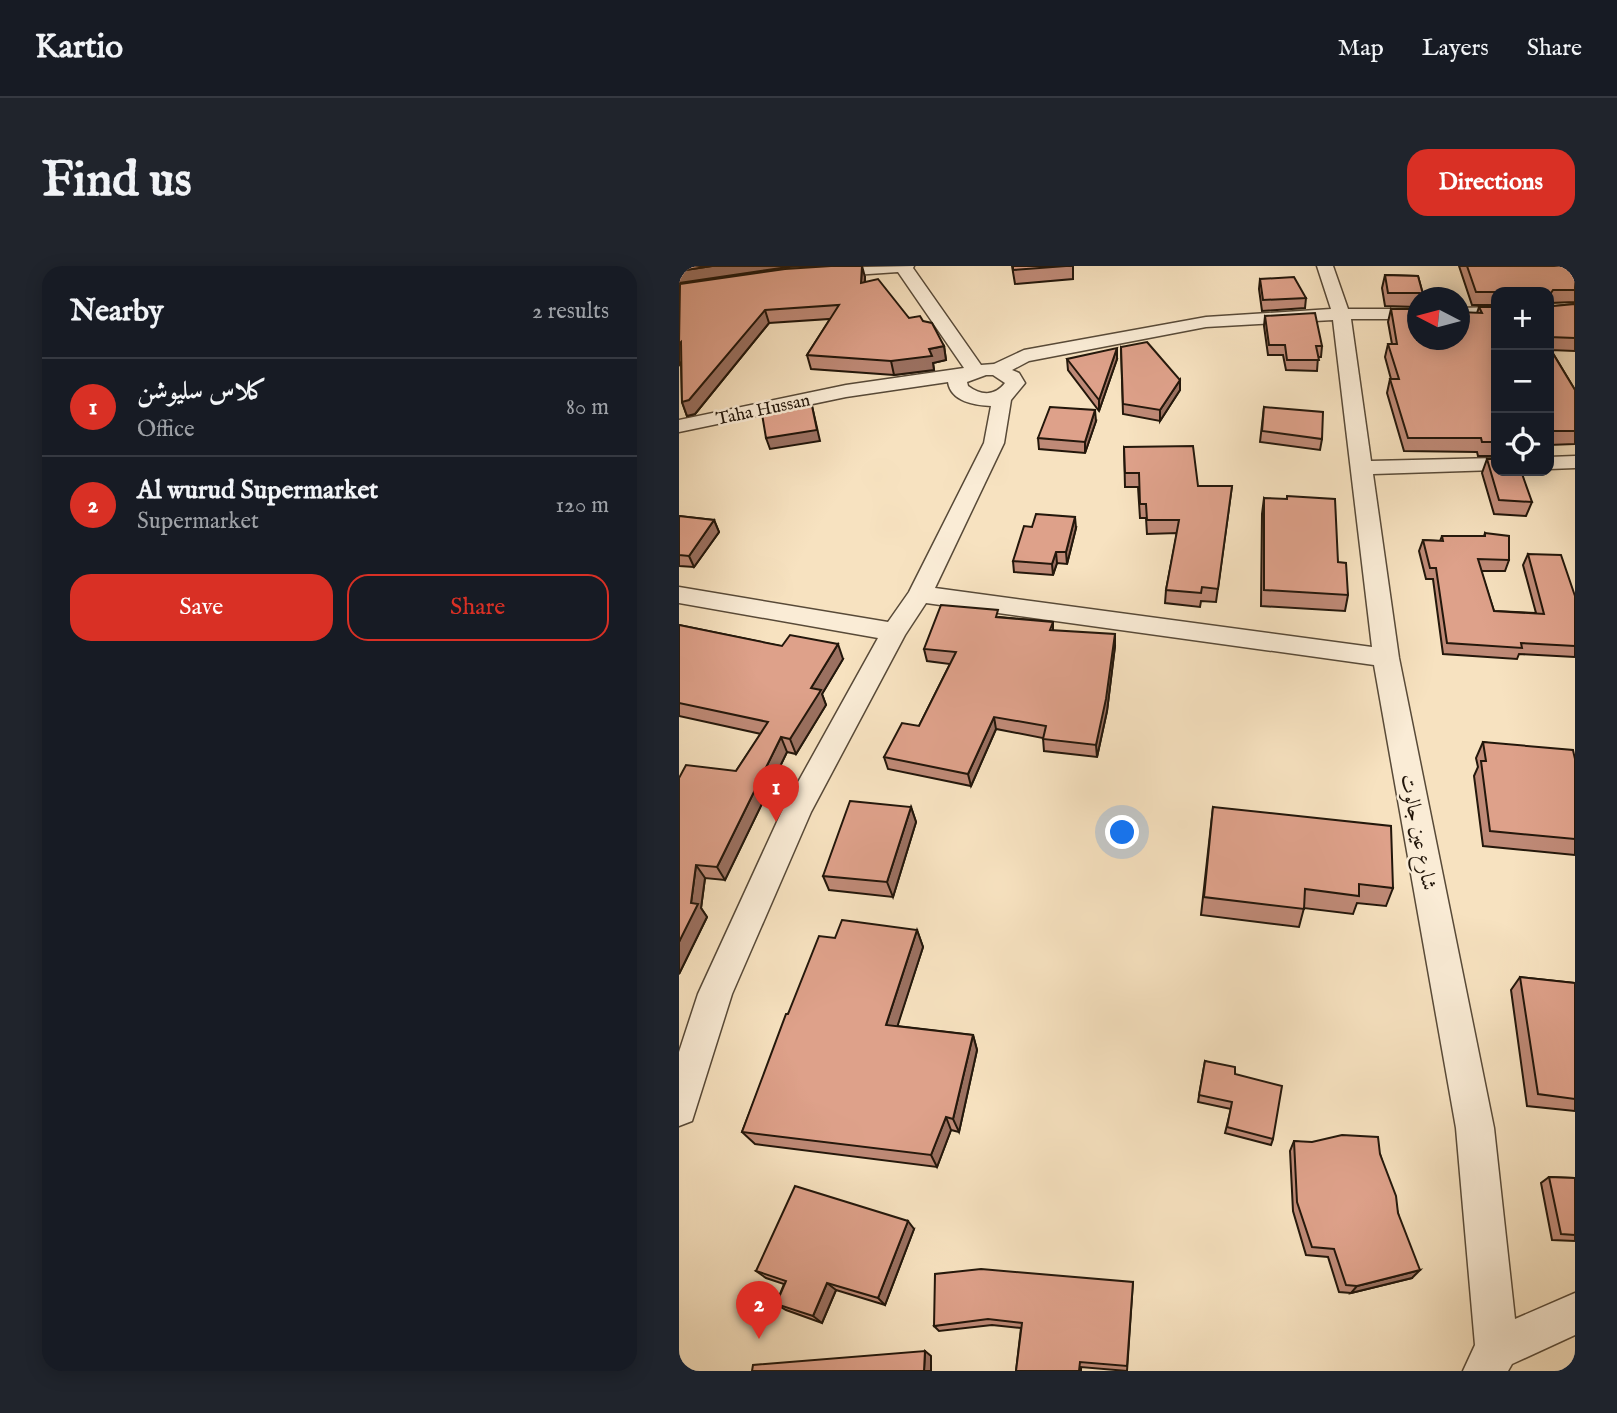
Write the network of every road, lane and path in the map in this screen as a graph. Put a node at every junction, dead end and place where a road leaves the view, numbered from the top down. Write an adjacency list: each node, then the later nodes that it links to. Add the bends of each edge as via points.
1 (904, 266): 3 (street); 8 (street)
2 (1325, 266): 6 (street, شارع عين جالوت)
3 (814, 273)
4 (1491, 312): 5 (street)
5 (1470, 313)
6 (1341, 314): 7 (street); 9 (street, via 1206,322 1050,351); 16 (street, شارع عين جالوت)
7 (1407, 314)
8 (970, 372): 9 (street); 10 (street); 11 (street, via 956,385)
9 (1004, 383): 11 (street, via 985,399); 17 (street, via 994,443)
10 (846, 391): 11 (street); 12 (street, Taha Hussan)
11 (964, 396)
12 (679, 426)
13 (1575, 462): 14 (street)
14 (1554, 463)
15 (1491, 464): 16 (street)
16 (1360, 468): 20 (street, شارع عين جالوت)
17 (920, 594): 19 (street); 20 (street)
18 (679, 595): 19 (street)
19 (894, 632): 21 (street, via 797,811 715,994)
20 (1386, 658): 23 (street, شارع عين جالوت, via 1475,1128)
21 (679, 1108)
22 (1575, 1314): 23 (street)
23 (1491, 1360)

